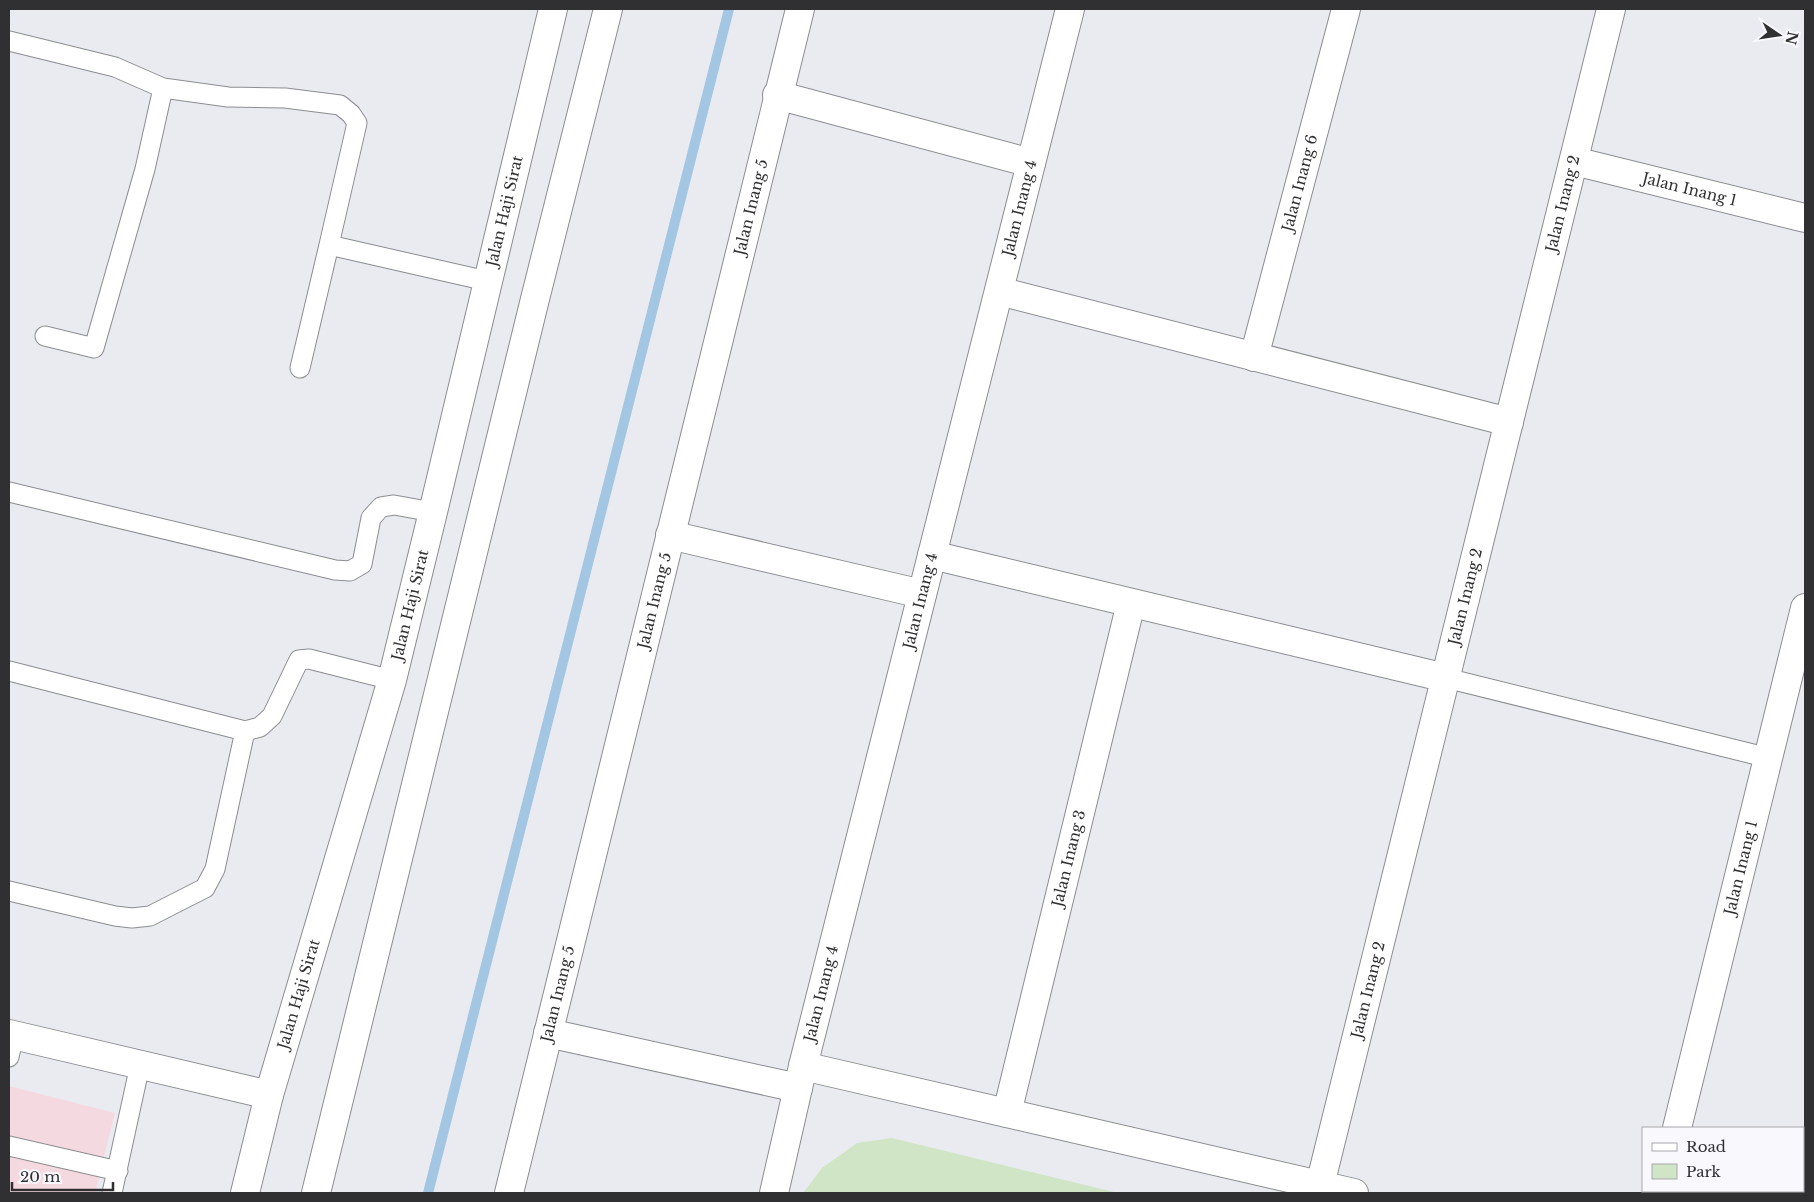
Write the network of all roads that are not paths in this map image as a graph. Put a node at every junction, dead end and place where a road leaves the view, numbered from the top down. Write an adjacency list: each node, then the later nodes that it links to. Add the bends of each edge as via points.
1 (553, 9): 14 (street, Jalan Haji Sirat)
2 (608, 9): 33 (street)
3 (800, 9): 9 (street, Jalan Inang 5)
4 (1070, 9): 11 (street, Jalan Inang 4)
5 (1346, 9): 17 (street, Jalan Inang 6)
6 (1611, 9): 10 (street, Jalan Inang 2)
7 (9, 41): 8 (lane, via 114,67)
8 (163, 88): 13 (lane, via 340,105 351,114 357,123); 16 (lane, via 145,169 94,348)
9 (777, 95): 11 (street); 22 (street, Jalan Inang 5)
10 (1574, 161): 12 (street, Jalan Inang 1); 19 (street, Jalan Inang 2)
11 (1031, 164): 15 (street, Jalan Inang 4)
12 (1805, 218)
13 (329, 245): 14 (lane); 18 (lane)
14 (487, 281): 21 (street, Jalan Haji Sirat)
15 (998, 291): 17 (street); 23 (street, Jalan Inang 4)
16 (45, 336)
17 (1254, 357): 19 (street)
18 (300, 368)
19 (1509, 422): 28 (street, Jalan Inang 2)
20 (9, 492): 21 (lane, via 350,571 362,564 372,518 381,507 394,505)
21 (434, 512): 29 (street, Jalan Haji Sirat)
22 (670, 535): 24 (street); 34 (street, Jalan Inang 5)
23 (932, 555): 24 (street, Jalan Inang 4); 25 (street)
24 (922, 594): 37 (street, Jalan Inang 4)
25 (1132, 603): 28 (street); 39 (street, Jalan Inang 3)
26 (1805, 608): 31 (street, Jalan Inang 1)
27 (9, 671): 30 (lane)
28 (1446, 678): 31 (lane); 43 (street, Jalan Inang 2)
29 (392, 680): 30 (lane, via 309,659 299,660 272,716 260,727); 38 (street, Jalan Haji Sirat)
30 (245, 731): 32 (lane, via 215,869 205,888 150,916 132,918)
31 (1769, 758): 40 (street, Jalan Inang 1)
32 (9, 891)
33 (371, 964): 46 (street); 47 (street, via 348,1127)
34 (548, 1033): 37 (street); 48 (street, Jalan Inang 5)
35 (10, 1042): 36 (street)
36 (140, 1065): 38 (street); 42 (lane)
37 (801, 1077): 39 (street); 49 (street, Jalan Inang 4)
38 (269, 1095): 45 (street, Jalan Haji Sirat)
39 (1007, 1113): 43 (street)
40 (1677, 1127)
41 (9, 1146): 42 (lane)
42 (118, 1171): 44 (lane)
43 (1320, 1185): 50 (street)
44 (112, 1193)
45 (245, 1193)
46 (316, 1193)
47 (333, 1193)
48 (509, 1193)
49 (774, 1193)
50 (1354, 1193)

